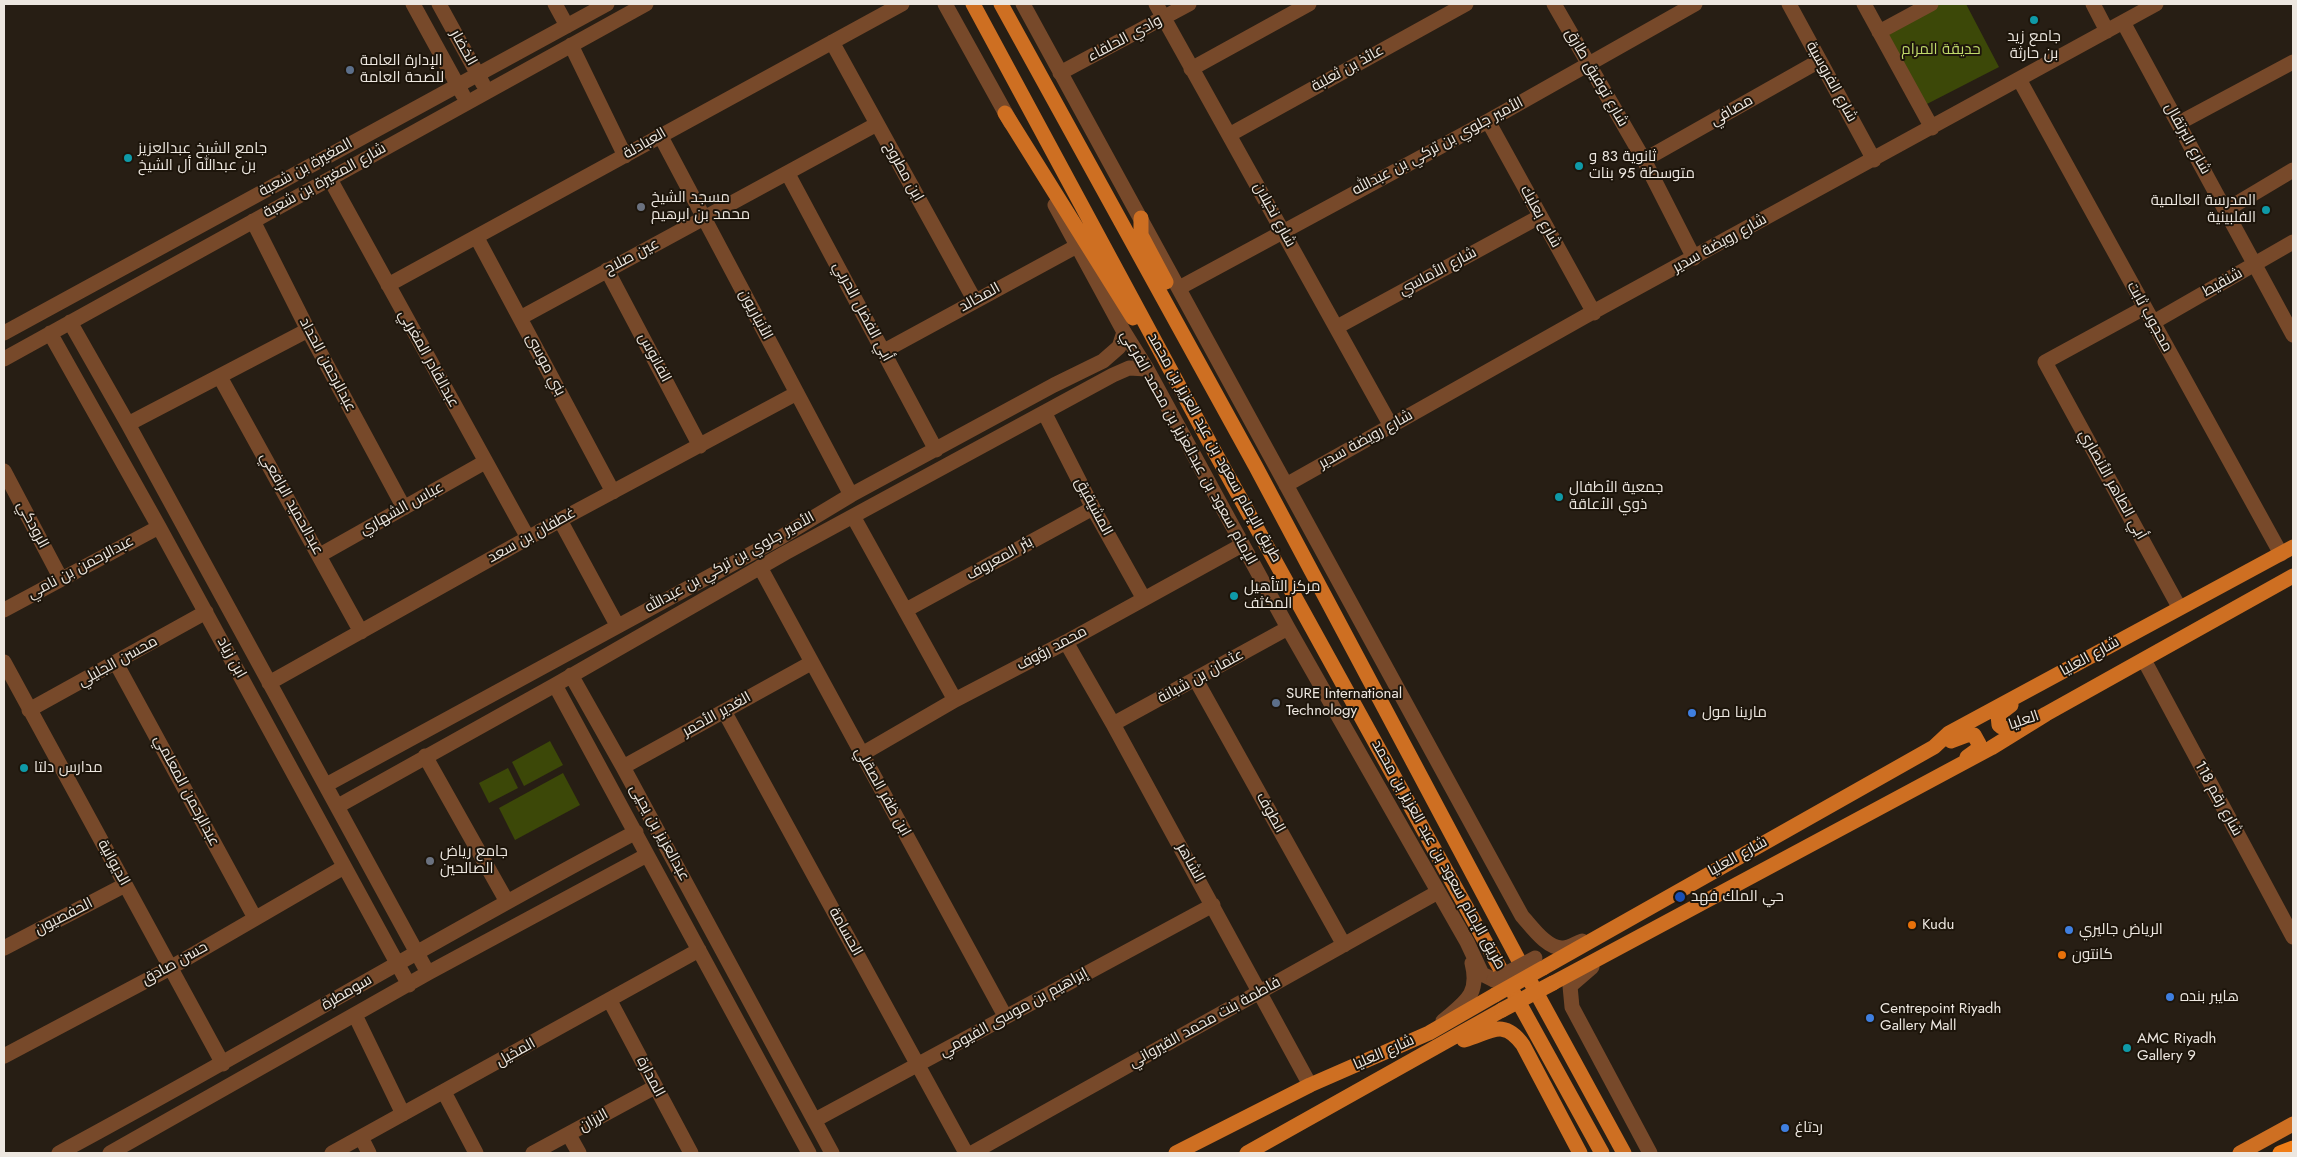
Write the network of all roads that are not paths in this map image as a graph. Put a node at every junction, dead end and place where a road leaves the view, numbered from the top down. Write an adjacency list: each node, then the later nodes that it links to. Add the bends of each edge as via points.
1 (413, 4): 36 (street, الخضار)
2 (439, 4): 34 (street, الخضار)
3 (555, 4): 24 (street)
4 (607, 4): 24 (street, المغيرة بن شعبة)
5 (646, 4): 28 (street, شارع المغيرة بن شعبة)
6 (902, 4): 27 (street, العبادلة)
7 (945, 4): 39 (street, الإمام سعود بن عبدالعزيز بن محمد الفرعي)
8 (973, 4): 93 (main road, طريق الإمام سعود بن عبد العزيز بن محمد)
9 (1001, 4): 82 (main road, طريق الإمام سعود بن عبد العزيز بن محمد)
10 (1023, 4): 33 (street)
11 (1156, 4): 22 (street, شارع نخيلان)
12 (1189, 4): 22 (street, وادي الحلقاء)
13 (1309, 4): 32 (street)
14 (1466, 4): 45 (street, عائذ بن ثعلبة)
15 (1554, 4): 31 (street, شارع توفيق طارق)
16 (1696, 4): 31 (street, الأمير جلوي بن تركي بن عبدالله)
17 (1789, 4): 29 (street, شارع الفروسية)
18 (1864, 4): 26 (street)
19 (1931, 4): 26 (street)
20 (2092, 4): 25 (street)
21 (2156, 4): 23 (street, شارع رويضة سدير)
22 (1164, 18): 32 (street, شارع نخيلان); 33 (street, وادي الحلقاء)
23 (2123, 22): 25 (street, شارع رويضة سدير); 41 (street, شارع البرتقال)
24 (567, 26): 34 (street, المغيرة بن شعبة)
25 (2107, 31): 35 (street, شارع رويضة سدير)
26 (1879, 32): 43 (street)
27 (832, 42): 42 (street, ابن مطروح); 44 (street, العبادلة)
28 (571, 45): 37 (street, شارع المغيرة بن شعبة); 46 (street)
29 (1819, 62): 47 (street, مصافي); 48 (street, شارع الفروسية)
30 (2293, 62): 41 (street)
31 (1588, 64): 40 (street, الأمير جلوي بن تركي بن عبدالله); 47 (street, شارع توفيق طارق)
32 (1191, 69): 45 (street, شارع نخيلان)
33 (1060, 73): 55 (street)
34 (478, 74): 36 (street, المغيرة بن شعبة); 37 (street, الخضار)
35 (2019, 79): 43 (street, شارع رويضة سدير); 67 (street, محجوب ثابت)
36 (458, 85): 38 (street, الخضار); 76 (street, المغيرة بن شعبة)
37 (487, 92): 38 (street, شارع المغيرة بن شعبة)
38 (467, 102): 51 (street, شارع المغيرة بن شعبة)
39 (1006, 113): 60 (street, الإمام سعود بن عبدالعزيز بن محمد الفرعي); 93 (main road)
40 (1488, 122): 53 (street, شارع بعلبك); 57 (street, الأمير جلوي بن تركي بن عبدالله)
41 (2179, 123): 52 (street, شارع البرتقال)
42 (877, 124): 50 (street, عين صلاح); 66 (street, ابن مطروح)
43 (1932, 128): 48 (street, شارع رويضة سدير)
44 (660, 135): 46 (street, العبادلة); 54 (street, الأنباريون)
45 (1229, 135): 57 (street, شارع نخيلان)
46 (625, 156): 58 (street, العبادلة)
47 (1644, 160): 61 (street, شارع توفيق طارق)
48 (1874, 160): 61 (street, شارع رويضة سدير)
49 (2293, 170): 52 (street)
50 (788, 174): 54 (street, عين صلاح); 79 (street, أبي الفضل الحربي)
51 (330, 179): 56 (street, شارع المغيرة بن شعبة); 64 (street, عبدالقادر المغربي)
52 (2226, 210): 62 (street, شارع البرتقال)
53 (1539, 217): 69 (street, شارع بعلبك); 73 (street, شارع الأماسي)
54 (703, 218): 63 (street, عين صلاح); 88 (street, الأنباريون)
55 (1141, 218): 65 (street); 82 (main road, via 1142,235 1196,343)
56 (253, 221): 71 (street, شارع المغيرة بن شعبة); 74 (street, عبدالرحمن الحداد)
57 (1283, 230): 65 (street, الأمير جلوي بن تركي بن عبدالله); 73 (street, شارع نخيلان)
58 (477, 238): 64 (street, العبادلة); 70 (street, بني موسى)
59 (2293, 242): 62 (street, شنقيط)
60 (1077, 246): 66 (street, المخالد); 75 (street, الإمام سعود بن عبدالعزيز بن محمد الفرعي)
61 (1694, 258): 69 (street, شارع رويضة سدير)
62 (2255, 265): 68 (street, شارع البرتقال); 72 (street, شنقيط)
63 (607, 270): 70 (street, عين صلاح); 92 (street, الفانوس)
64 (388, 285): 95 (street, عبدالقادر المغربي)
65 (1179, 288): 97 (street)
66 (975, 301): 79 (street, المخالد)
67 (2144, 308): 72 (street, محجوب ثابت); 117 (street, أبي الطاهر الأنصاري, via 2045,362)
68 (2288, 312): 78 (street, شارع البرتقال)
69 (1594, 313): 91 (street, شارع رويضة سدير)
70 (520, 318): 99 (street, بني موسى)
71 (70, 322): 77 (street, شارع المغيرة بن شعبة); 83 (street, ابن زياد)
72 (2152, 323): 111 (street, محجوب ثابت)
73 (1337, 327): 91 (street, شارع نخيلان)
74 (308, 330): 86 (street); 101 (street, عبدالرحمن الحداد)
75 (1124, 332): 81 (street, الأمير جلوي بن تركي بن عبدالله, via 1119,347); 84 (street, الإمام سعود بن عبدالعزيز بن محمد الفرعي)
76 (4, 333)
77 (50, 333): 80 (street, شارع المغيرة بن شعبة); 87 (street, ابن زياد)
78 (2293, 334)
79 (884, 351): 94 (street, أبي الفضل الحربي)
80 (4, 359)
81 (1103, 361): 85 (street, via 1116,360 1118,369); 94 (street, الأمير جلوي بن تركي بن عبدالله)
82 (1200, 366): 205 (main road, طريق الإمام سعود بن عبد العزيز بن محمد)
83 (96, 369): 87 (street); 90 (street, ابن زياد)
84 (1147, 369): 85 (street, الأمير جلوي بن تركي بن عبدالله, via 1129,368); 109 (street, الإمام سعود بن عبدالعزيز بن محمد الفرعي)
85 (1113, 375): 89 (street, الأمير جلوي بن تركي بن عبدالله)
86 (220, 377): 90 (street); 112 (street, عبدالحميد الرافعي)
87 (77, 380): 105 (street, ابن زياد)
88 (797, 393): 92 (street, غطفان بن سعد); 100 (street, الأنباريون)
89 (1045, 414): 102 (street, المشيقيق); 103 (street, الأمير جلوي بن تركي بن عبدالله)
90 (128, 424): 132 (street, ابن زياد)
91 (1391, 426): 97 (street, شارع رويضة سدير)
92 (700, 446): 99 (street, غطفان بن سعد)
93 (1212, 447): 204 (main road, طريق الإمام سعود بن عبد العزيز بن محمد)
94 (936, 450): 100 (street, الأمير جلوي بن تركي بن عبدالله)
95 (485, 462): 101 (street, عباس الشهاري); 107 (street, عبدالقادر المغربي)
96 (4, 471): 98 (street, الرودكي)
97 (1286, 485): 153 (street)
98 (7, 487): 115 (street, الرودكي)
99 (613, 492): 104 (street, غطفان بن سعد)
100 (851, 495): 106 (street, الأمير جلوي بن تركي بن عبدالله)
101 (404, 508): 112 (street, عباس الشهاري)
102 (1093, 508): 116 (street, المشيقيق); 119 (street, بئر المعروف)
103 (854, 518): 110 (street, الأمير جلوي بن تركي بن عبدالله); 119 (street)
104 (560, 520): 107 (street, غطفان بن سعد); 121 (street)
105 (159, 527): 115 (street, عبدالرحمن بن نامي); 120 (street, ابن زياد)
106 (792, 531): 108 (street, الأمير جلوي بن تركي بن عبدالله); 110 (street)
107 (528, 538): 123 (street, غطفان بن سعد)
108 (778, 539): 110 (street); 121 (street, الأمير جلوي بن تركي بن عبدالله)
109 (1242, 545): 116 (street, محمد رؤوف); 122 (street, الإمام سعود بن عبدالعزيز بن محمد الفرعي)
110 (792, 550): 113 (street, الأمير جلوي بن تركي بن عبدالله)
111 (2287, 550): 117 (main road, شارع العليا)
112 (320, 555): 123 (street, عبدالحميد الرافعي)
113 (760, 567): 129 (street, ابن ظفر الصقلي); 131 (street, الأمير جلوي بن تركي بن عبدالله)
114 (2293, 576): 125 (main road, شارع العليا)
115 (61, 579): 118 (street, عبدالرحمن بن نامي)
116 (1144, 599): 124 (street, محمد رؤوف)
117 (2179, 607): 133 (main road, شارع العليا)
118 (4, 610)
119 (906, 610): 134 (street)
120 (206, 612): 128 (street, محسن الجليلي); 148 (street, ابن زياد)
121 (617, 626): 127 (street, الأمير جلوي بن تركي بن عبدالله)
122 (1288, 628): 130 (street, عثمان بن شبانة); 150 (street, الإمام سعود بن عبدالعزيز بن محمد الفرعي)
123 (361, 632): 132 (street, غطفان بن سعد)
124 (1066, 642): 134 (street, محمد رؤوف); 138 (street, الشاهر)
125 (2144, 660): 137 (main road, شارع العليا); 156 (street, شارع رقم 118)
126 (4, 662): 135 (street, الديوانية)
127 (550, 662): 131 (street); 144 (street, الأمير جلوي بن تركي بن عبدالله)
128 (116, 663): 135 (street, محسن الجليلي); 154 (street, عبدالرحمن المعلمي)
129 (811, 663): 136 (street, الغدير الأحمر); 140 (street, ابن ظفر الصقلي)
130 (1196, 680): 138 (street, عثمان بن شبانة); 158 (street, الطوف)
131 (562, 681): 141 (street, الأمير جلوي بن تركي بن عبدالله); 142 (street, عبدالعزيز بن يحيى); 146 (street, عبدالعزيز بن يحيى)
132 (269, 683): 144 (street, ابن زياد)
133 (2034, 688): 137 (main road, العليا, via 1998,716 1999,725 2008,729); 139 (main road, شارع العليا, via 1949,733)
134 (955, 700): 140 (street, محمد رؤوف)
135 (29, 710): 149 (street, الديوانية)
136 (724, 711): 142 (street, الغدير الأحمر); 179 (street, الحسامة)
137 (2046, 714): 143 (main road, شارع العليا)
138 (1114, 724): 152 (street, الشاهر)
139 (1934, 747): 143 (main road, via 1967,735 1974,735 1978,740 1978,749); 155 (main road, شارع العليا)
140 (862, 754): 174 (street, ابن ظفر الصقلي)
141 (425, 756): 145 (street, الأمير جلوي بن تركي بن عبدالله); 151 (street)
142 (623, 767): 169 (street, عبدالعزيز بن يحيى)
143 (1946, 772): 161 (main road, شارع العليا)
144 (326, 785): 145 (street, ابن زياد)
145 (338, 806): 162 (street, ابن زياد)
146 (636, 832): 147 (street, عبدالعزيز بن يحيى); 151 (street, سومطرة)
147 (647, 855): 160 (street, عبدالعزيز بن يحيى); 166 (street, سومطرة)
148 (344, 867): 154 (street, حسن صادق); 164 (street, ابن زياد)
149 (125, 885): 159 (street, الحفصيون); 165 (street, الديوانية)
150 (1438, 892): 157 (street, الإمام سعود بن عبدالعزيز بن محمد الفرعي); 158 (street, فاطمة بنت محمد القيرواني)
151 (506, 900): 162 (street, سومطرة)
152 (1213, 905): 170 (street, الشاهر); 174 (street, إبراهيم بن موسى الفيومي)
153 (1522, 916): 155 (street, via 1549,943 1564,948); 163 (street, via 1534,941)
154 (255, 918): 165 (street, حسن صادق)
155 (1608, 929): 163 (main road, شارع العليا)
156 (2293, 937)
157 (1467, 942): 168 (street, via 1482,974); 175 (street, via 1475,988 1468,999)
158 (1344, 945): 170 (street, فاطمة بنت محمد القيرواني)
159 (4, 948)
160 (699, 950): 171 (street, المخيل); 172 (street, عبدالعزيز بن يحيى)
161 (1615, 950): 176 (main road, شارع العليا, bridge); 206 (street, via 1570,986 1572,1007)
162 (417, 952): 164 (street, سومطرة); 166 (street, ابن زياد)
163 (1539, 963): 168 (main road, شارع العليا, bridge)
164 (396, 964): 167 (street, ابن زياد); 178 (street, سومطرة)
165 (170, 968): 177 (street, حسن صادق); 178 (street, الديوانية)
166 (428, 973): 167 (street, سومطرة)
167 (409, 985): 173 (street, سومطرة)
168 (1495, 988): 175 (main road, شارع العليا)
169 (745, 991): 172 (street); 184 (street, عبدالعزيز بن يحيى)
170 (1259, 992): 180 (street, الشاهر); 200 (street, فاطمة بنت محمد القيرواني)
171 (610, 1001): 181 (street, المدارة); 182 (street, المخيل)
172 (727, 1001): 197 (street, عبدالعزيز بن يحيى)
173 (355, 1014): 183 (street); 190 (street, سومطرة)
174 (1005, 1016): 179 (street, إبراهيم بن موسى الفيومي)
175 (1428, 1033): 180 (main road, شارع العليا)
176 (1434, 1049): 202 (main road, شارع العليا); 203 (main road, via 1490,1030 1502,1028 1515,1034)
177 (4, 1056)
178 (223, 1064): 189 (street, سومطرة)
179 (918, 1066): 184 (street, إبراهيم بن موسى الفيومي); 199 (street, الحسامة)
180 (1310, 1085): 201 (main road, شارع العليا)
181 (655, 1087): 186 (street, الرزان); 196 (street, المدارة)
182 (444, 1092): 183 (street, المخيل); 193 (street)
183 (403, 1114): 187 (street, المخيل)
184 (815, 1120): 198 (street, عبدالعزيز بن يحيى)
185 (2293, 1124): 207 (main road)
186 (569, 1134): 194 (street, الرزان); 195 (street)
187 (361, 1137): 191 (street, المخيل); 192 (street)
188 (2293, 1148): 208 (highway)
189 (59, 1153)
190 (111, 1153)
191 (332, 1153)
192 (369, 1153)
193 (476, 1153)
194 (533, 1153)
195 (579, 1153)
196 (691, 1153)
197 (808, 1153)
198 (832, 1153)
199 (966, 1153)
200 (972, 1153)
201 (1176, 1153)
202 (1247, 1153)
203 (1580, 1153)
204 (1602, 1153)
205 (1624, 1153)
206 (1650, 1153)
207 (2240, 1153)
208 (2280, 1153)

